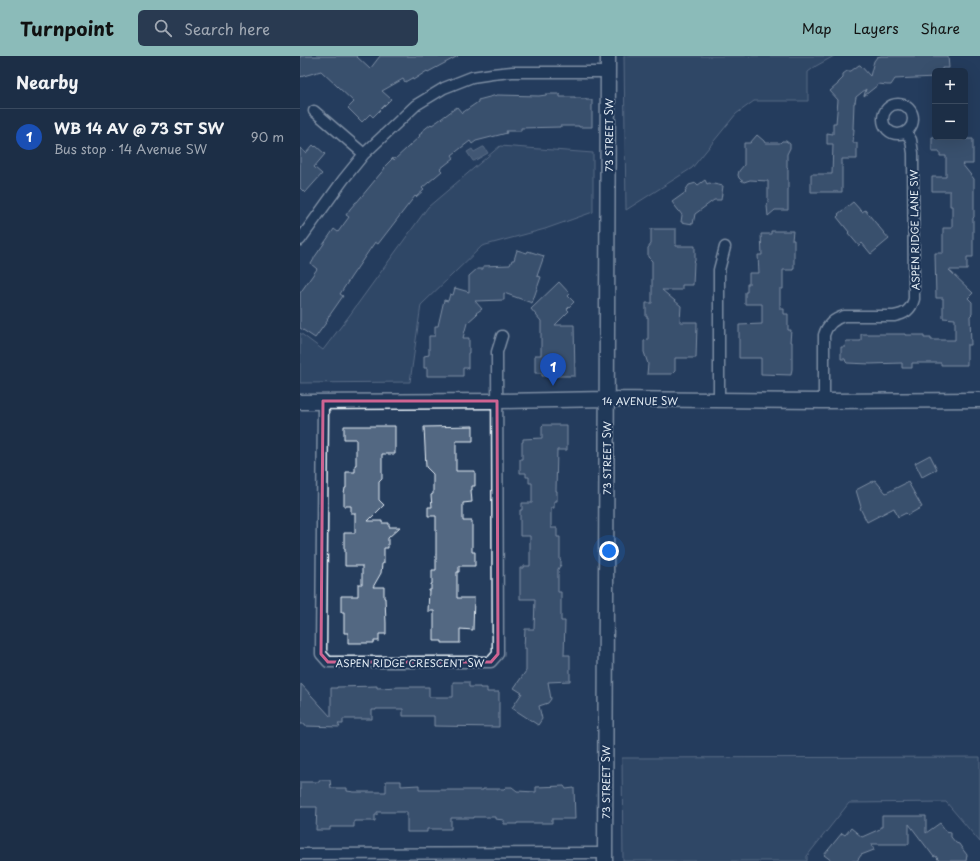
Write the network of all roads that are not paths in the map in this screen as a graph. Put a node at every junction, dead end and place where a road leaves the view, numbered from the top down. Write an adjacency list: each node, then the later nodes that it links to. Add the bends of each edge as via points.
1 (608, 56): 2 (street, 73 STREET SW)
2 (608, 72): 5 (street, via 512,72 472,77 444,88 416,106); 9 (street, 73 STREET SW)
3 (314, 111): 5 (street)
4 (906, 132): 14 (street, ASPEN RIDGE LANE SW, via 911,140 913,153 914,300 910,308 900,315 844,316 832,321 824,335)
5 (364, 154): 6 (street)
6 (300, 240)
7 (725, 247): 10 (street, via 719,270)
8 (502, 336): 13 (street, via 497,352)
9 (606, 399): 10 (street, 14 AVENUE SW); 13 (street, 14 AVENUE SW); 17 (street, 73 STREET SW)
10 (719, 400): 14 (street, 14 AVENUE SW)
11 (980, 400): 14 (street, 14 AVENUE SW)
12 (323, 401): 13 (street, 14 AVENUE SW); 13 (street, ASPEN RIDGE CRESCENT SW, via 322,654 328,662 491,662 498,654); 15 (street, 14 AVENUE SW)
13 (497, 401)
14 (824, 401)
15 (300, 402)
16 (300, 854): 17 (street)
17 (605, 857)

